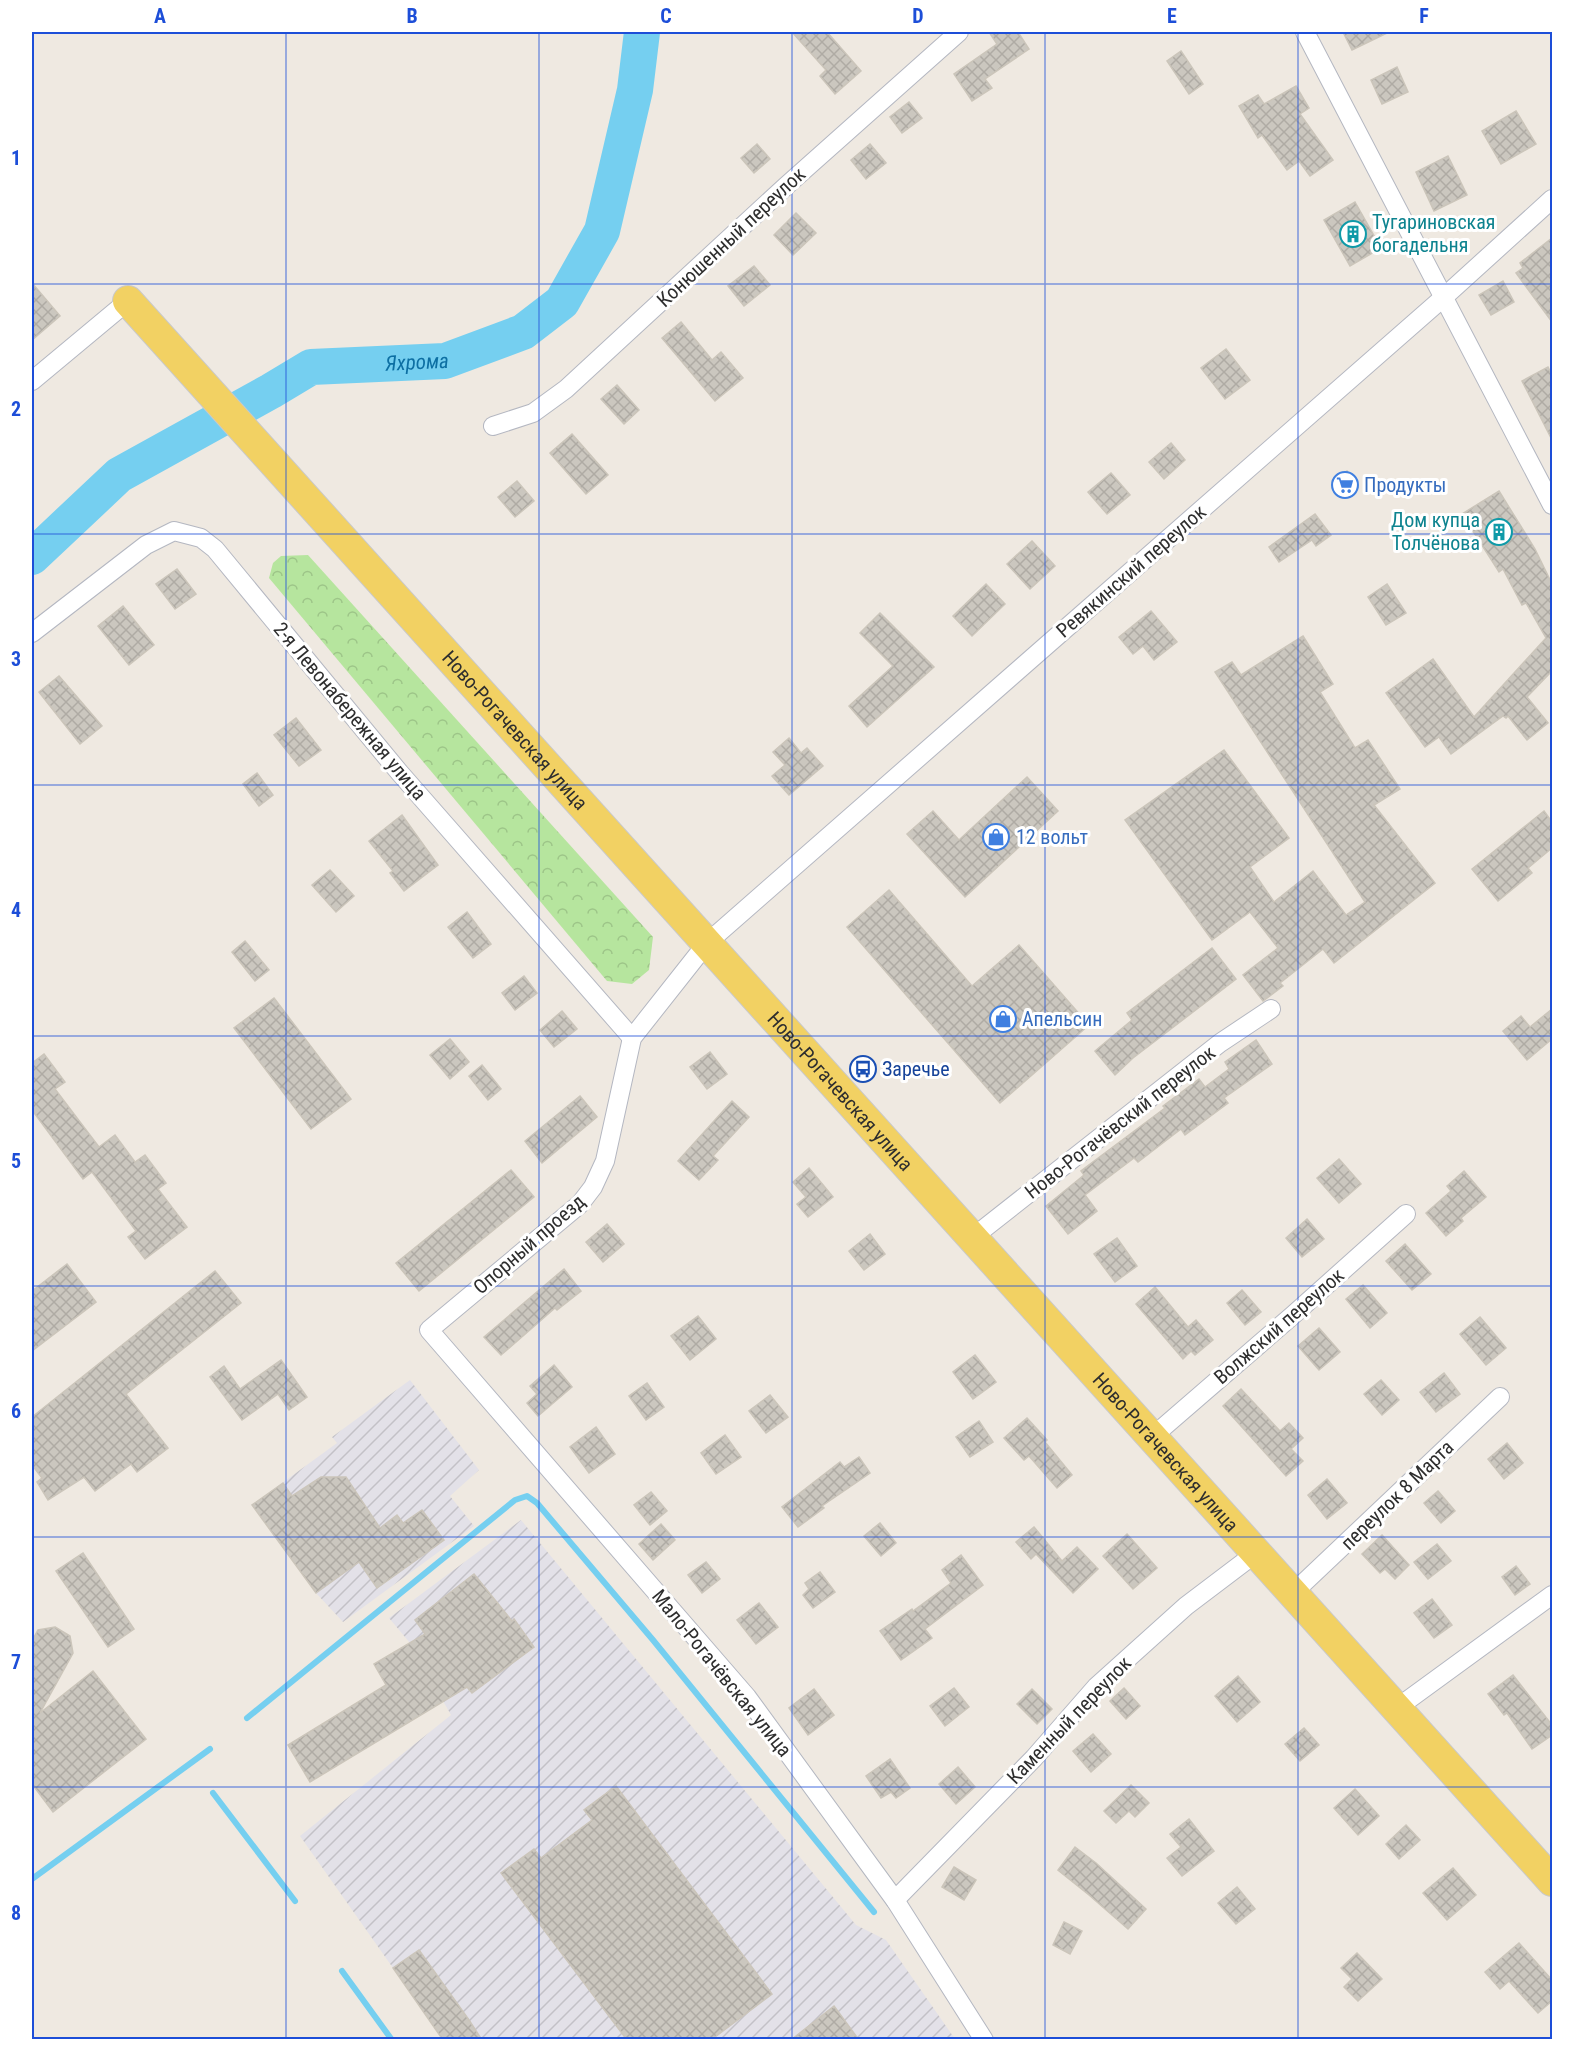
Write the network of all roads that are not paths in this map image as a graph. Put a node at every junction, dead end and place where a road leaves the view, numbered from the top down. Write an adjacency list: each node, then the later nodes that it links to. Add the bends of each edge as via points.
1 (960, 32): 7 (street, Конюшенный переулок, via 566,389 533,412)
2 (1305, 32): 4 (street)
3 (1552, 198): 4 (street, Ревякинский переулок)
4 (1444, 297): 8 (street); 10 (street, Ревякинский переулок)
5 (135, 308): 6 (street); 10 (main road, Ново-Рогачевская улица)
6 (32, 381)
7 (493, 426)
8 (1552, 505)
9 (32, 633): 12 (street, 2-я Левонабережная улица, via 146,545 174,531 201,538 216,549 399,772)
10 (707, 943): 12 (street, Ревякинский переулок); 14 (main road, Ново-Рогачевская улица)
11 (1271, 1009): 14 (street, Ново-Рогачёвский переулок, via 1220,1043)
12 (632, 1038): 15 (street, Опорный проезд, via 605,1161 593,1187 580,1204)
13 (1406, 1214): 17 (street, Волжский переулок)
14 (972, 1238): 17 (main road, Ново-Рогачевская улица)
15 (429, 1330): 23 (street, Мало-Рогачёвская улица, via 747,1697)
16 (1500, 1397): 19 (street, переулок 8 Марта)
17 (1152, 1437): 18 (main road, Ново-Рогачевская улица)
18 (1256, 1553): 19 (main road, Ново-Рогачевская улица); 23 (street, Каменный переулок, via 1186,1606 1096,1687 1034,1758)
19 (1293, 1593): 21 (main road, Ново-Рогачевская улица)
20 (1552, 1596): 21 (street)
21 (1397, 1708): 22 (main road, Ново-Рогачевская улица)
22 (1552, 1881)
23 (895, 1900): 24 (street, Мало-Рогачёвская улица)
24 (984, 2040)

